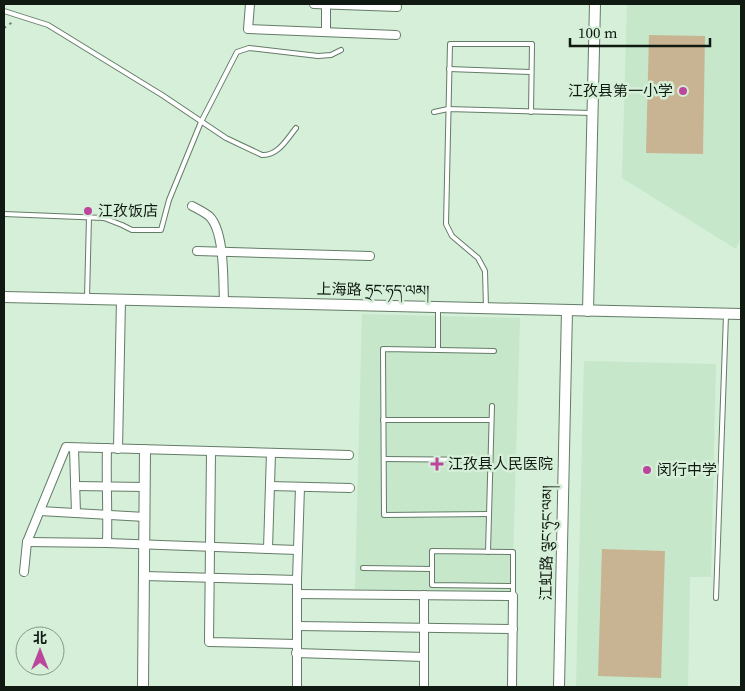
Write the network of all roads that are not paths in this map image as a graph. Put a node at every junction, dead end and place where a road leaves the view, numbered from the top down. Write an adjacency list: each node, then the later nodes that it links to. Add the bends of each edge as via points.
1 (250, 4): 7 (street, via 248,29)
2 (314, 4): 3 (street)
3 (326, 4): 5 (street); 7 (street)
4 (595, 4): 15 (main road)
5 (397, 7)
6 (4, 11): 16 (lane, via 48,25)
7 (326, 32): 8 (street)
8 (396, 35)
9 (341, 50): 16 (lane, via 318,56 249,48 237,52)
10 (449, 69): 11 (lane); 11 (lane, via 450,44 532,44); 12 (lane)
11 (531, 72): 14 (lane)
12 (448, 109): 13 (lane); 14 (lane); 29 (lane, via 446,224 452,236 478,258 485,271)
13 (434, 112)
14 (530, 112): 15 (lane)
15 (592, 113): 31 (main road)
16 (201, 122): 17 (lane, via 226,138 268,156 279,149); 20 (lane, via 168,200 161,230 132,230 104,218)
17 (296, 128)
18 (192, 206): 22 (street, via 215,224)
19 (4, 214): 20 (lane)
20 (89, 217): 25 (lane)
21 (197, 251): 22 (street)
22 (222, 252): 23 (street); 27 (street)
23 (370, 256)
24 (4, 297): 25 (main road, 上海路 ཧྲང་ཧད་ལམ།)
25 (87, 299): 26 (main road, 上海路 ཧྲང་ཧད་ལམ།)
26 (121, 299): 27 (main road, 上海路 ཧྲང་ཧད་ལམ།); 41 (street)
27 (224, 302): 28 (main road, 上海路 ཧྲང་ཧད་ལམ།)
28 (438, 307): 29 (main road, 上海路 ཧྲང་ཧད་ལམ།); 34 (lane)
29 (486, 308): 30 (main road, 上海路 ཧྲང་ཧད་ལམ།)
30 (567, 310): 31 (main road, 上海路 ཧྲང་ཧད་ལམ།); 87 (main road, 江虹路 ལྕང་ཧུང་ལམ།)
31 (588, 311): 32 (main road, 上海路 ཧྲང་ཧད་ལམ།)
32 (726, 314): 33 (main road, 上海路 ཧྲང་ཧད་ལམ།); 76 (lane)
33 (741, 314)
34 (438, 350): 35 (lane); 37 (lane, via 383,349)
35 (494, 351)
36 (492, 406): 38 (lane)
37 (384, 420): 38 (lane); 46 (lane)
38 (491, 420): 47 (lane)
39 (74, 448): 40 (street); 48 (street); 54 (street, via 66,447)
40 (107, 448): 41 (street); 50 (street)
41 (118, 449): 42 (street)
42 (145, 450): 43 (street); 51 (main road)
43 (212, 451): 44 (street); 62 (street)
44 (271, 453): 45 (street); 49 (street)
45 (349, 456)
46 (384, 459): 47 (lane); 56 (lane, via 384,515)
47 (490, 460): 56 (lane)
48 (75, 486): 50 (street); 55 (street)
49 (270, 486): 52 (street); 63 (street)
50 (106, 487): 51 (street); 57 (street)
51 (145, 487): 58 (main road)
52 (300, 487): 53 (street); 64 (street)
53 (350, 488)
54 (40, 511): 55 (street); 59 (street)
55 (76, 513): 57 (street)
56 (488, 514): 65 (lane)
57 (108, 515): 58 (street); 60 (street)
58 (145, 517): 61 (main road)
59 (27, 542): 60 (street); 68 (street)
60 (107, 543): 61 (street)
61 (144, 544): 62 (street); 69 (main road)
62 (210, 547): 63 (street); 70 (street)
63 (268, 549): 64 (street)
64 (298, 550): 71 (street)
65 (488, 552): 67 (lane, via 432,551); 72 (lane, via 513,552)
66 (363, 568): 67 (lane)
67 (432, 569): 72 (lane, via 432,585)
68 (24, 572)
69 (144, 576): 70 (street); 83 (main road)
70 (210, 577): 71 (street); 80 (street, via 209,642)
71 (297, 580): 73 (street)
72 (513, 586): 75 (lane)
73 (297, 594): 74 (street); 77 (street)
74 (424, 595): 75 (street); 78 (street)
75 (513, 596): 79 (street)
76 (716, 598)
77 (297, 626): 78 (street); 80 (street)
78 (424, 628): 79 (street); 82 (street)
79 (513, 629): 86 (street)
80 (296, 644): 81 (street)
81 (296, 653): 82 (street); 84 (street)
82 (424, 657): 85 (street)
83 (143, 687)
84 (297, 687)
85 (424, 687)
86 (512, 687)
87 (559, 687)

